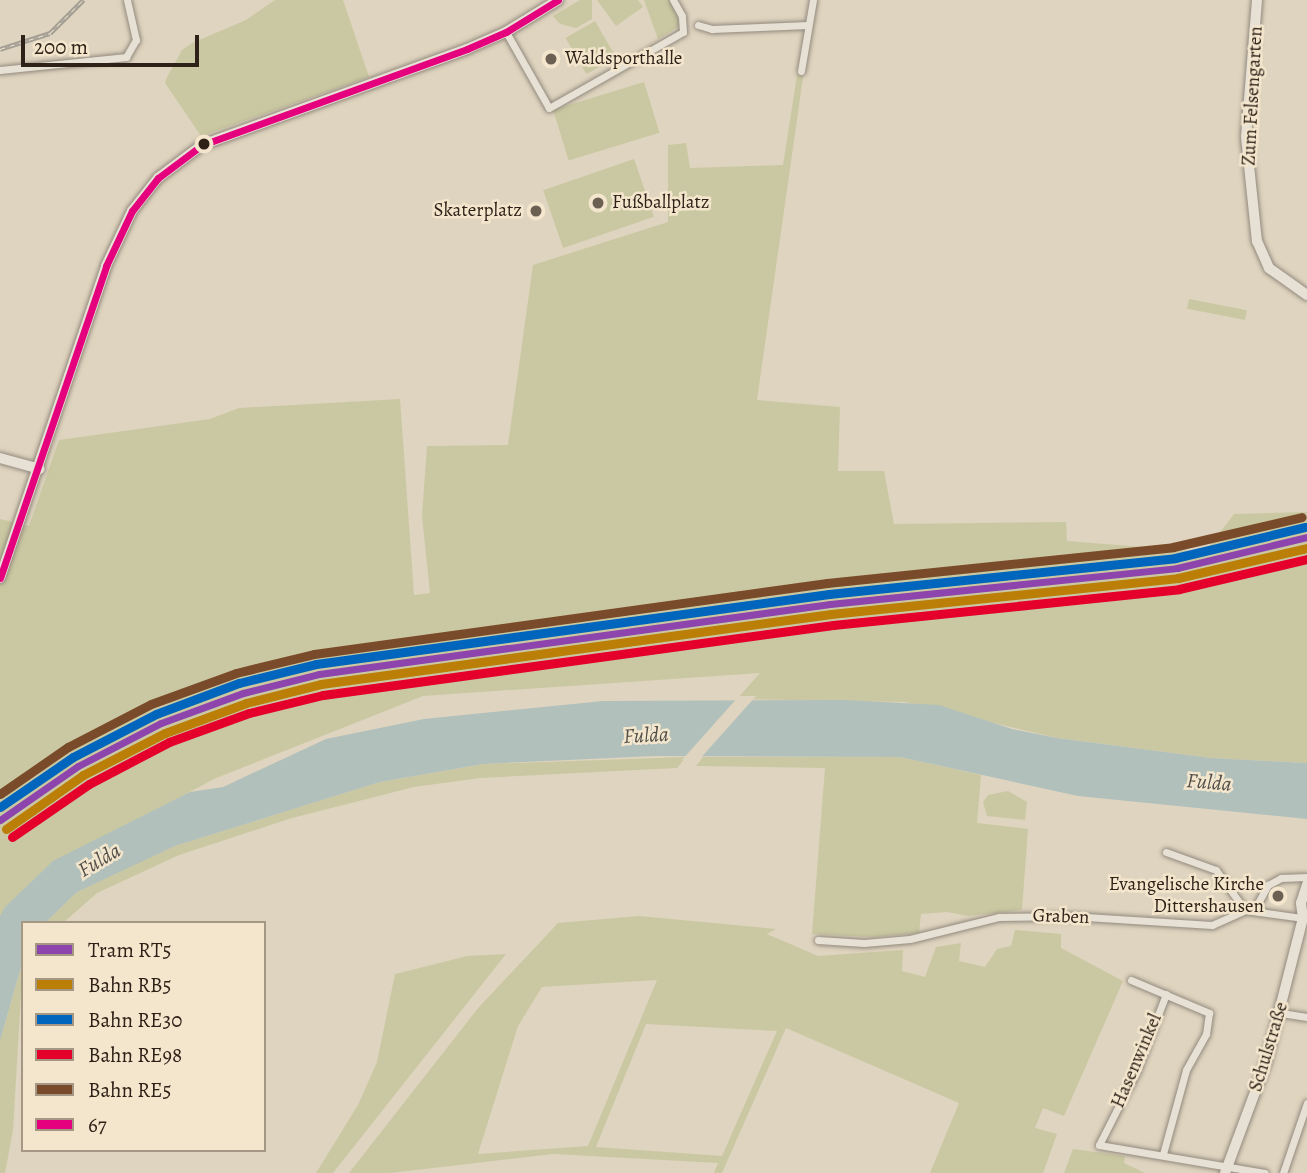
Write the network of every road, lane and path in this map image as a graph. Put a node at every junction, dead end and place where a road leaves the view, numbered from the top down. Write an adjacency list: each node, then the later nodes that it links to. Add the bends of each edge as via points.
1 (127, 0): 9 (street, via 136,40 125,57)
2 (558, 0): 8 (street)
3 (673, 0): 8 (street, via 682,16 682,32 549,108)
4 (813, 0): 7 (street)
5 (1257, 0): 11 (street, Zum Felsengarten, via 1247,137 1257,242 1269,268)
6 (698, 25): 7 (street, via 712,29)
7 (808, 25): 10 (street)
8 (506, 33): 13 (street, via 232,131 165,171 143,195 118,236)
9 (0, 70)
10 (801, 71)
11 (1307, 295)
12 (0, 458): 13 (street)
13 (40, 469): 14 (street)
14 (0, 578)
15 (1166, 852): 18 (street, via 1216,870)
16 (1307, 877): 19 (street, via 1281,878 1268,885)
17 (1307, 884): 20 (street, Schulstraße, via 1301,903)
18 (1245, 910): 19 (street); 21 (street, Graben, via 1212,925 1023,916 999,917 910,939)
19 (1254, 911): 20 (street)
20 (1305, 917): 24 (street, Schulstraße)
21 (818, 940)
22 (1131, 980): 23 (street, Hasenwinkel)
23 (1166, 994): 27 (street, Hasenwinkel, via 1206,1009 1209,1021 1186,1070); 27 (street, Hasenwinkel, via 1137,1070 1099,1144)
24 (1280, 1013): 25 (street); 28 (street, Schulstraße)
25 (1307, 1017)
26 (1307, 1103): 30 (street)
27 (1163, 1154): 28 (street, Hasenwinkel)
28 (1227, 1169): 29 (street, Hasenwinkel)
29 (1265, 1173)
30 (1283, 1173)

